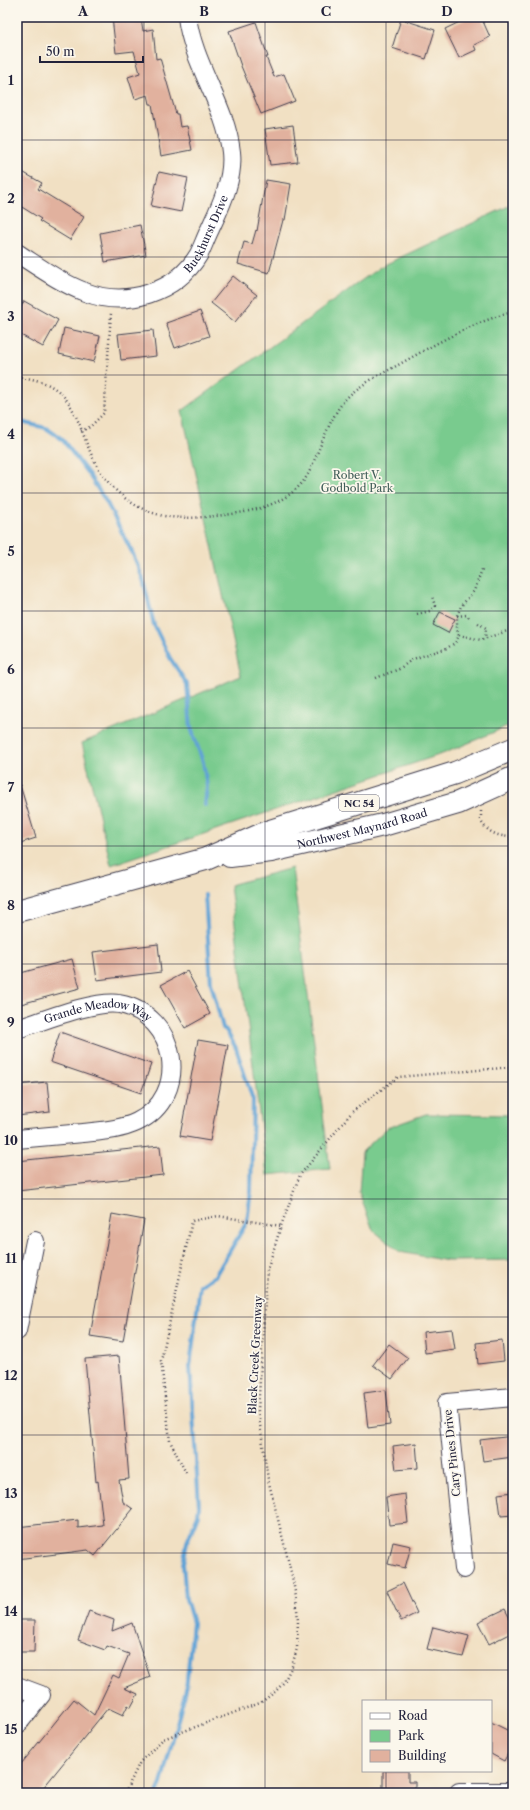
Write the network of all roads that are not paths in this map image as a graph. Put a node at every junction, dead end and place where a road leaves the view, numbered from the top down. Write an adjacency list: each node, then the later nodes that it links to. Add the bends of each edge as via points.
1 (187, 17): 2 (street, Buckhurst Drive, via 193,46 227,131 232,153 228,184 218,213 189,267 154,292 130,298 111,299 72,287)
2 (17, 253)
3 (513, 749): 5 (main road, Northwest Maynard Road / NC 54, via 455,773 267,832)
4 (513, 778): 5 (main road, Northwest Maynard Road / NC 54, via 458,803 383,825 271,852)
5 (206, 859): 6 (main road, Northwest Maynard Road / NC 54)
6 (17, 910)
7 (17, 1029): 8 (street, Grande Meadow Way, via 92,1006 121,1004 143,1013 160,1029 169,1051 171,1070 164,1096 147,1116 137,1122 109,1130)
8 (17, 1140)
9 (35, 1241): 10 (street)
10 (17, 1331)
11 (513, 1397): 12 (street, Cary Pines Drive, via 447,1403)
12 (464, 1569)
13 (17, 1686): 14 (street, via 41,1695)
14 (17, 1725)
15 (459, 1792): 16 (street)
16 (513, 1792)

